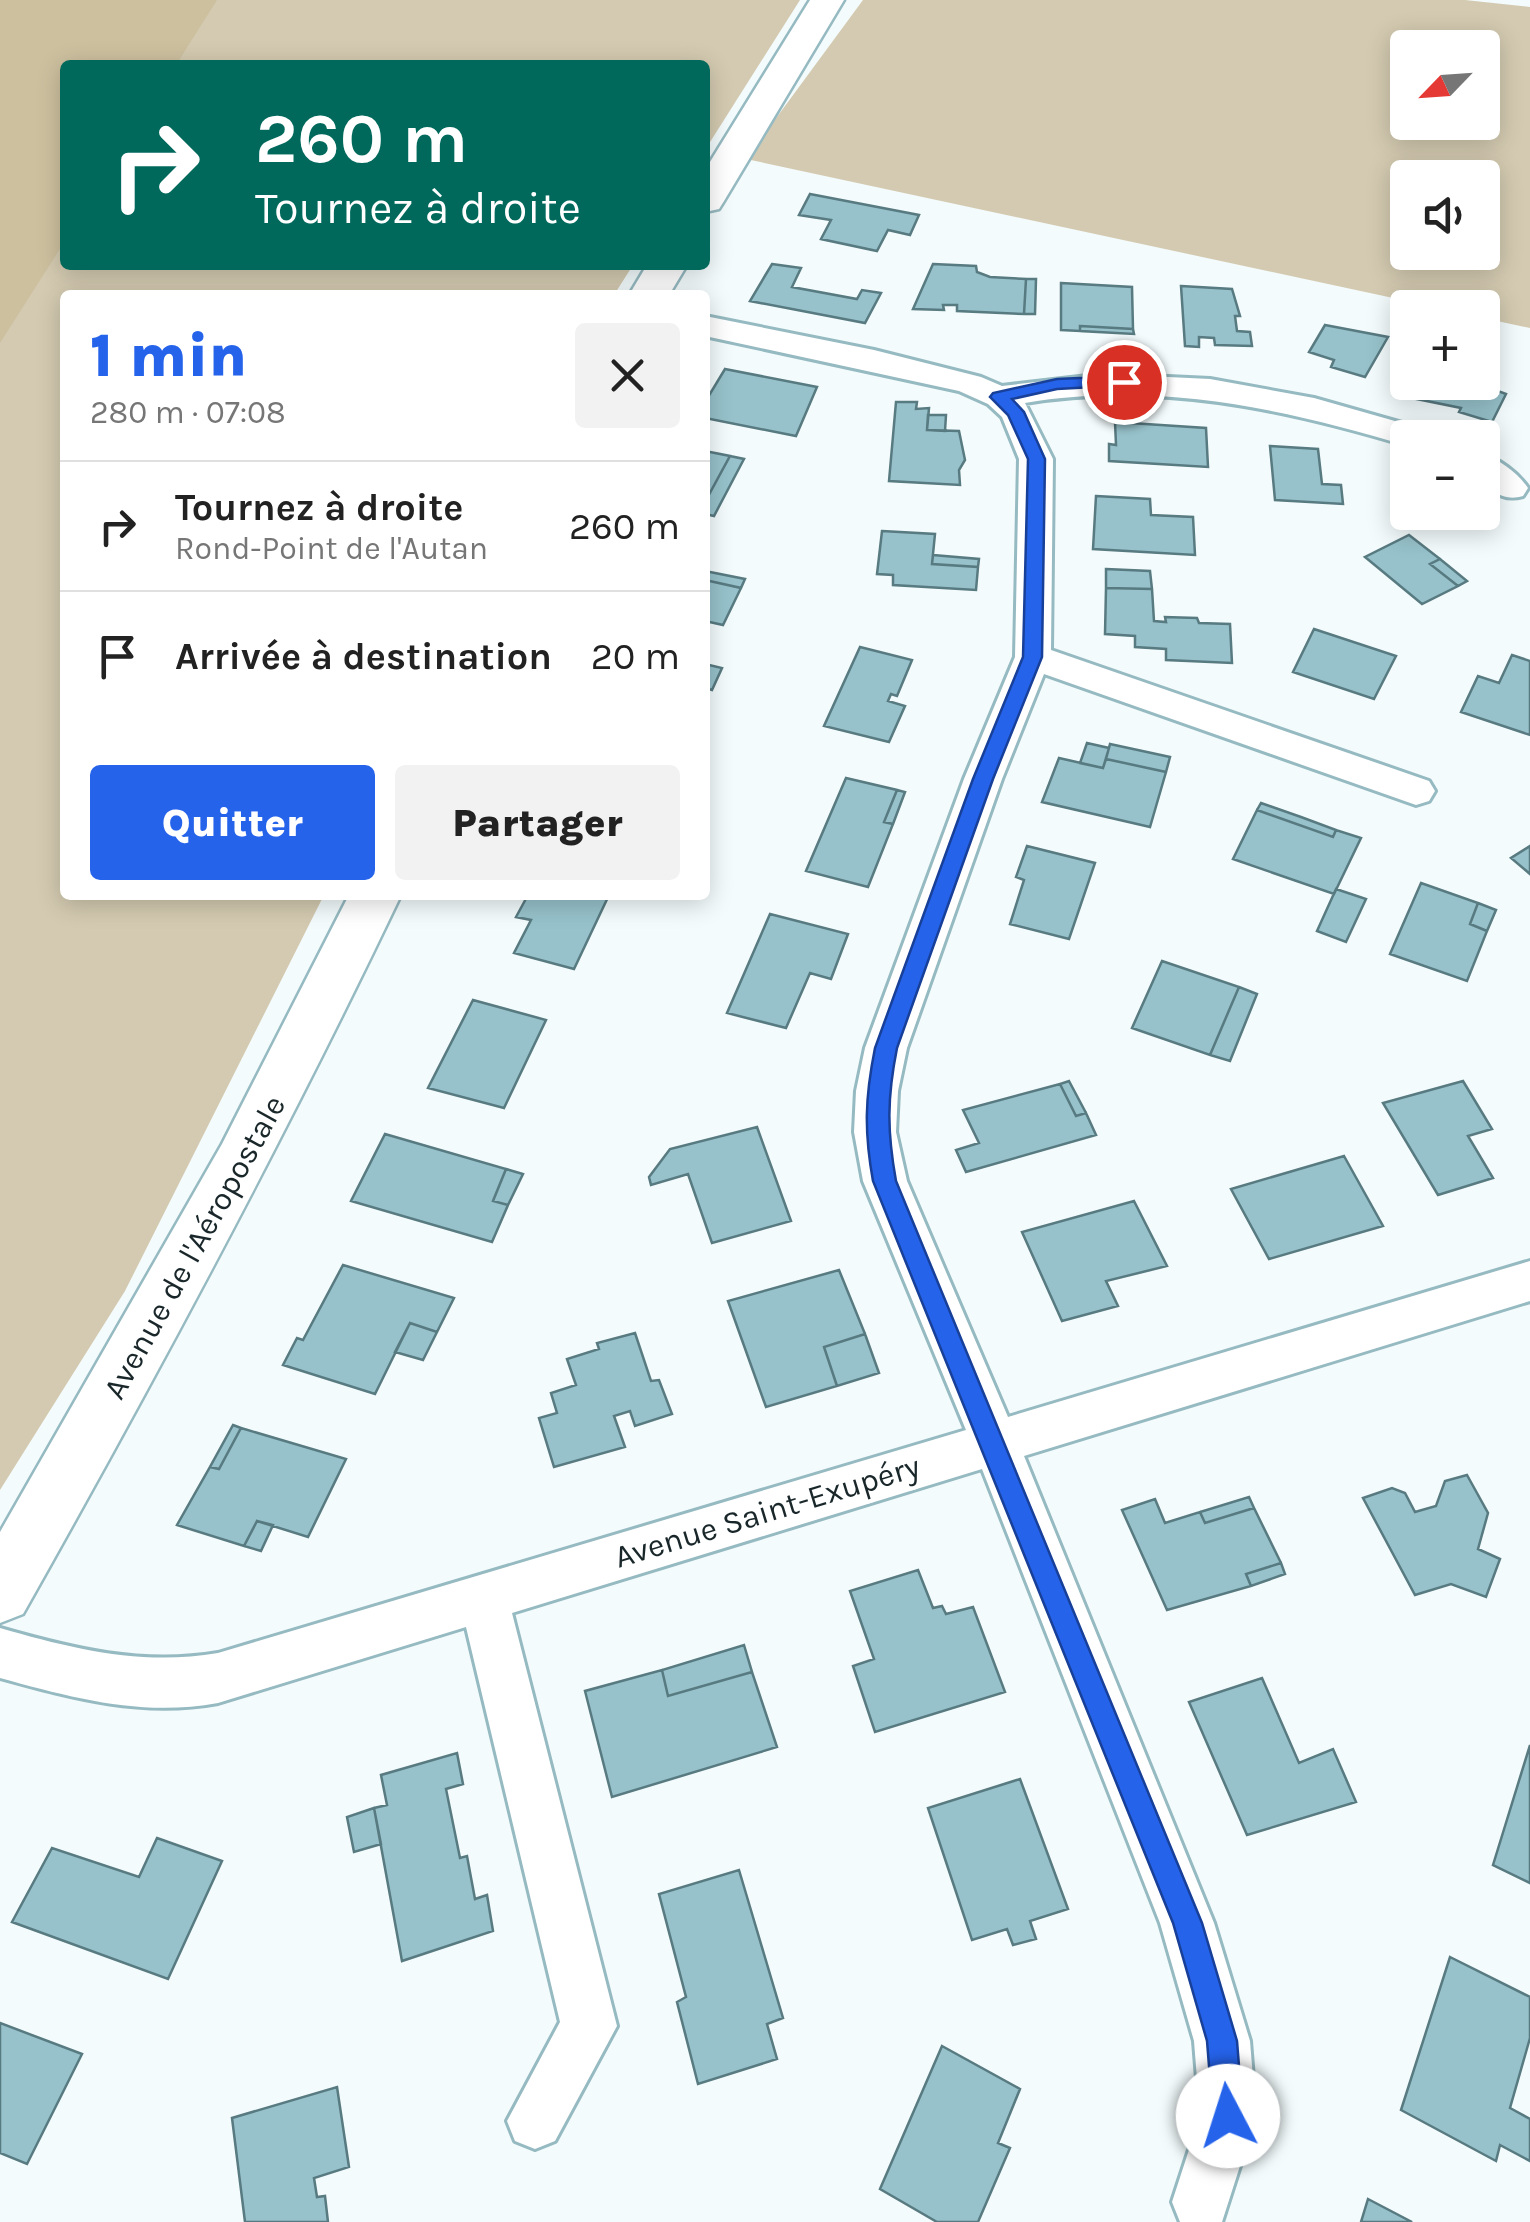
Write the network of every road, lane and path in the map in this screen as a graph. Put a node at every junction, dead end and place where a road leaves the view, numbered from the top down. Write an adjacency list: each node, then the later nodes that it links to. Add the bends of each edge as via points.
1 (827, 0): 2 (street)
2 (710, 193)
3 (710, 327): 4 (street, via 942,374)
4 (999, 397): 5 (street, via 1057,384 1124,382 1306,406); 8 (street, via 1016,412 1036,459)
5 (1390, 430)
6 (1500, 479): 7 (street)
7 (1511, 488)
8 (1032, 657): 9 (street); 12 (street, via 886,1048 876,1105 885,1181)
9 (1416, 791)
10 (373, 900): 13 (street, Avenue de l'Aéropostale, via 242,1164)
11 (1530, 1281): 12 (street, Avenue Saint-Exupéry)
12 (994, 1442): 14 (street, Avenue Saint-Exupéry); 17 (street, via 1188,1923 1222,2041 1228,2116)
13 (0, 1592)
14 (482, 1596): 15 (street, Avenue Saint-Exupéry, via 189,1685 119,1682); 16 (street, via 590,2026)
15 (0, 1653)
16 (536, 2121)
17 (1201, 2202)

